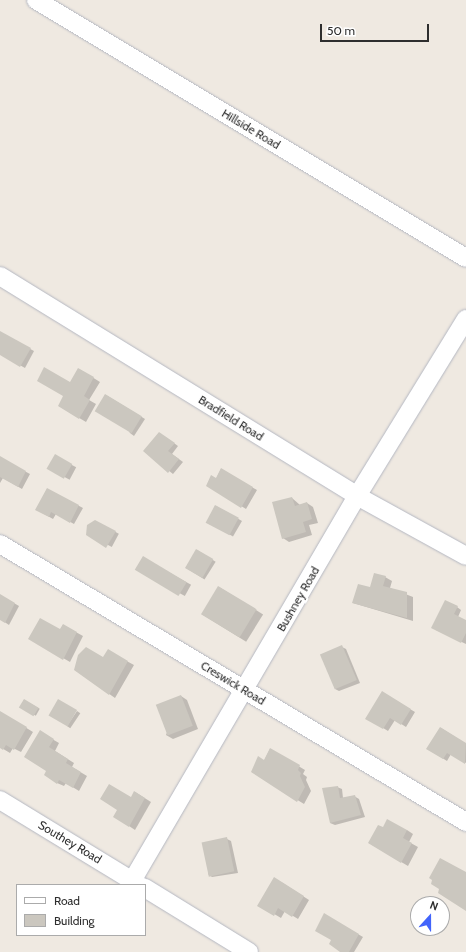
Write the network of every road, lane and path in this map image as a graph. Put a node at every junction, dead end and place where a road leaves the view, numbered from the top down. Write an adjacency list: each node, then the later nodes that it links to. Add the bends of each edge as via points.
1 (36, 0): 2 (street, Hillside Road)
2 (466, 258)
3 (0, 276): 5 (street, Bradfield Road)
4 (466, 319): 5 (street, Bushney Road)
5 (357, 496): 7 (street, Bradfield Road); 8 (street, Bushney Road)
6 (0, 544): 8 (street, Creswick Road)
7 (466, 556)
8 (246, 690): 10 (street, Creswick Road); 12 (street, Bushney Road)
9 (0, 800): 11 (street, Southey Road)
10 (466, 822)
11 (137, 884)
12 (140, 884)
13 (146, 889): 14 (street, Southey Road)
14 (249, 952)

